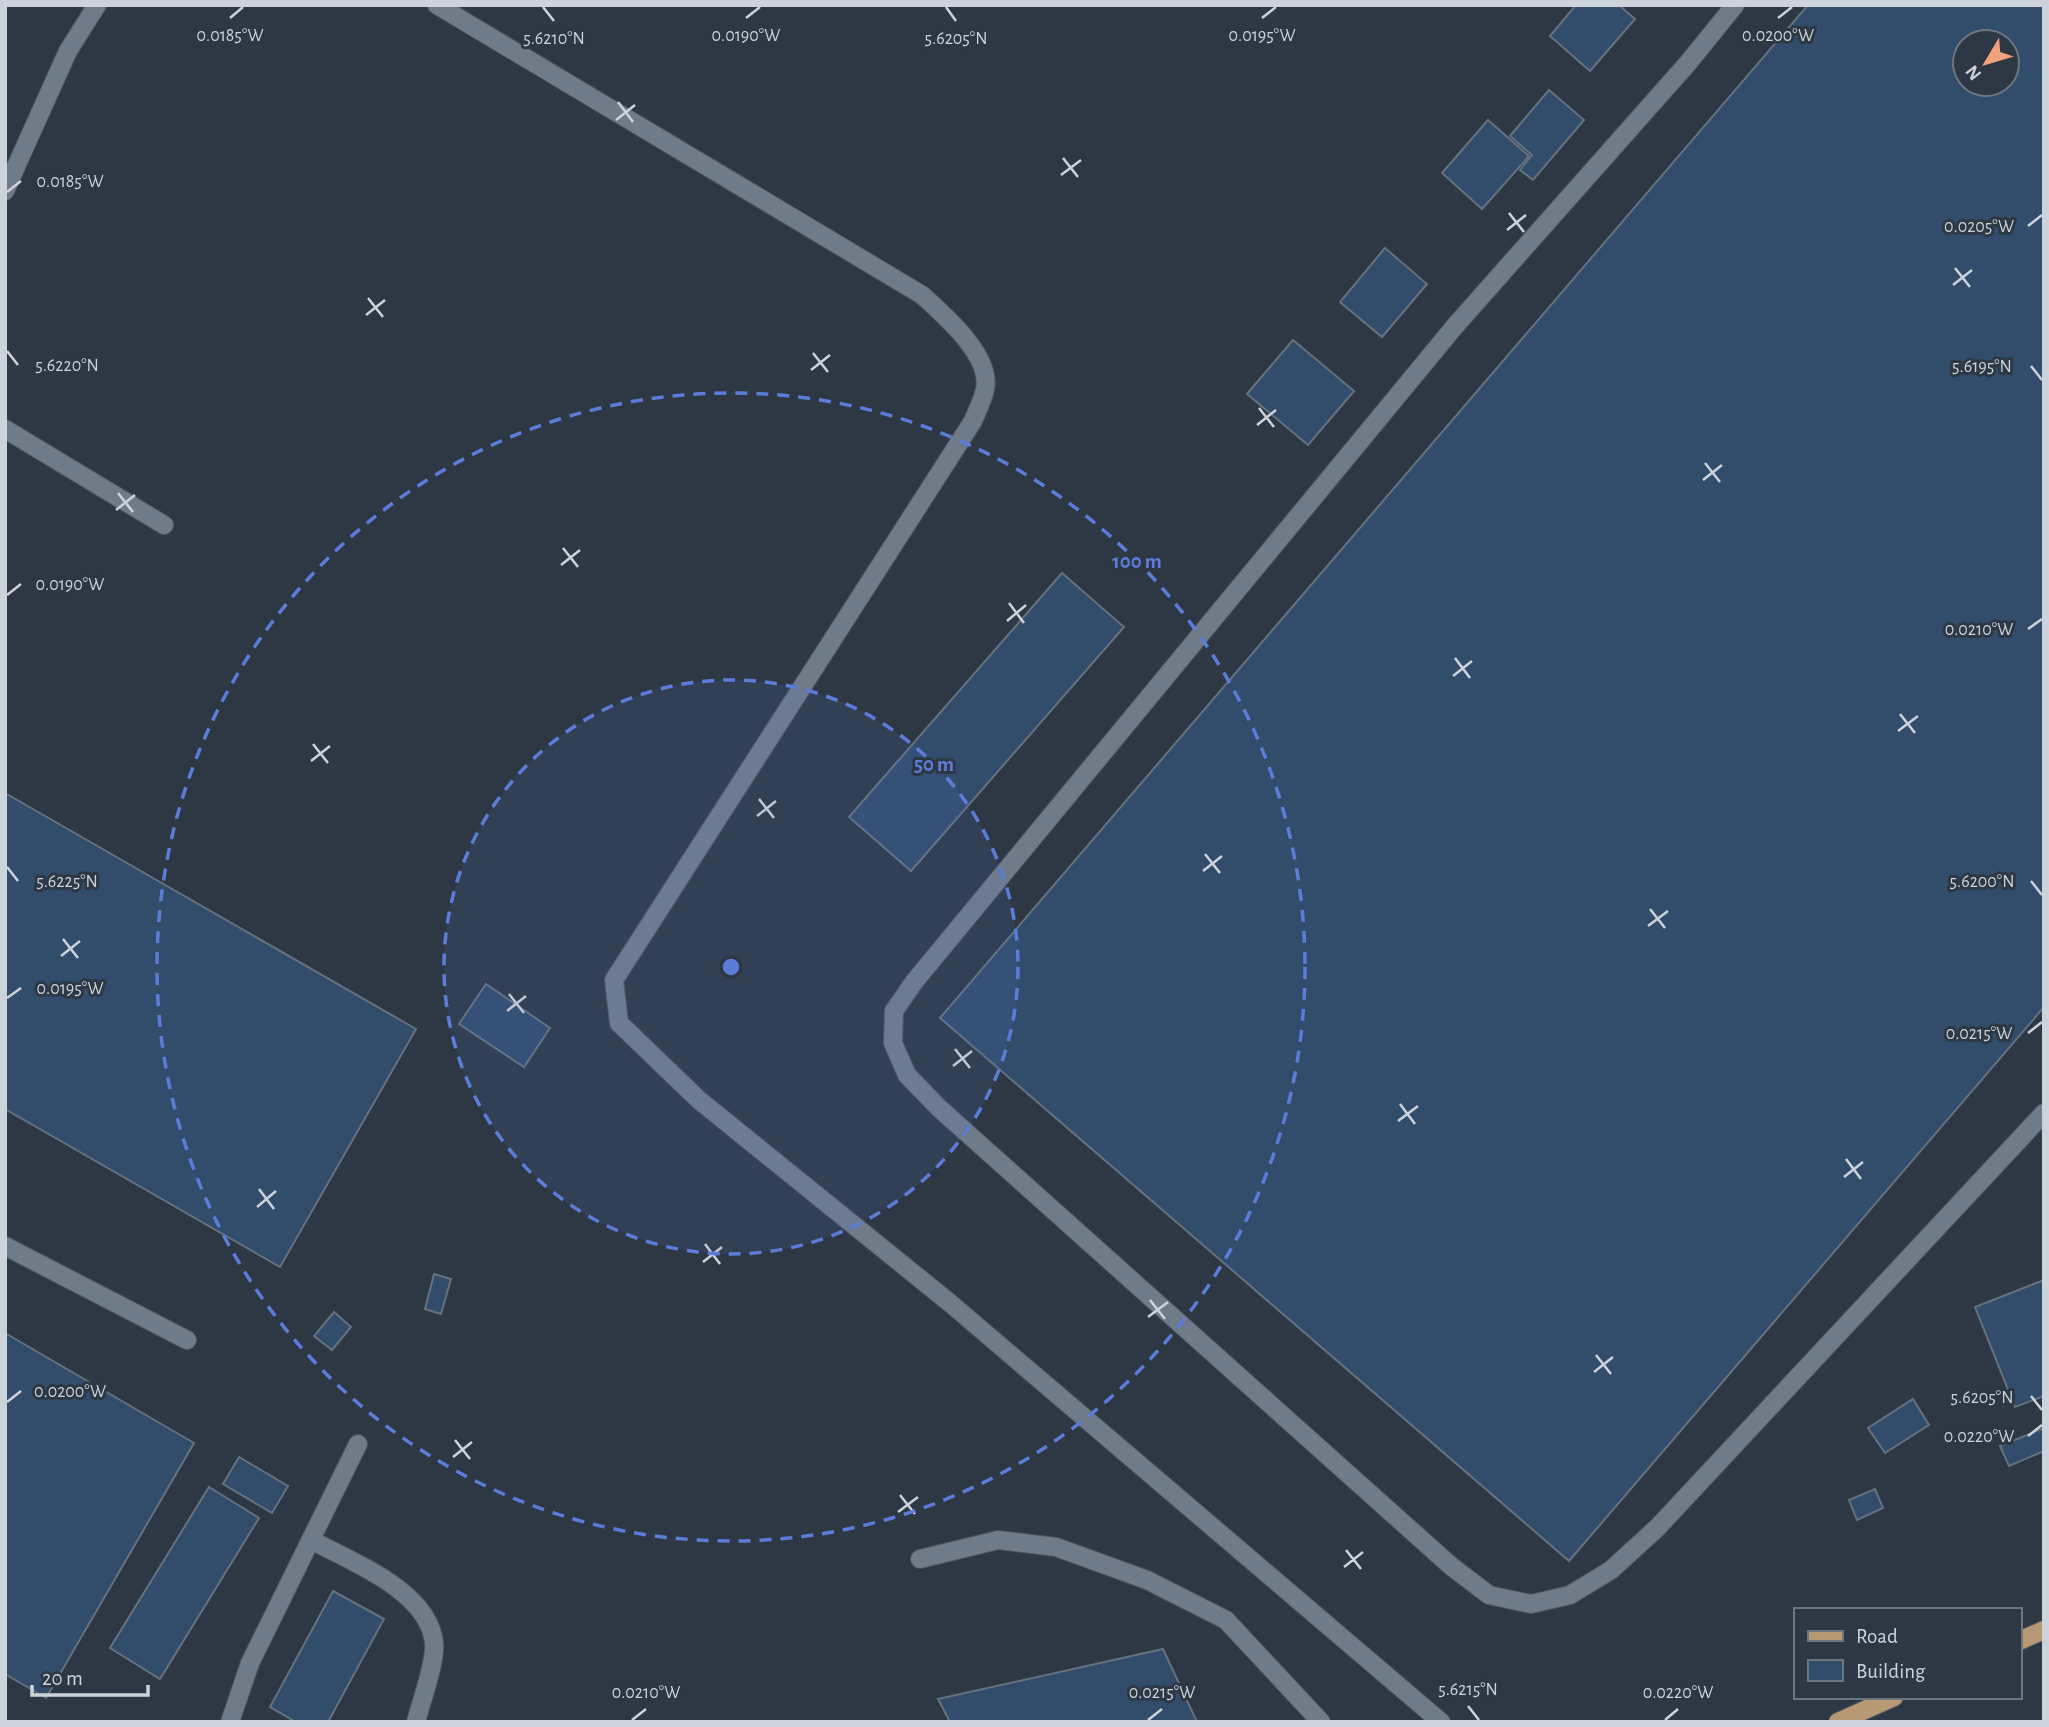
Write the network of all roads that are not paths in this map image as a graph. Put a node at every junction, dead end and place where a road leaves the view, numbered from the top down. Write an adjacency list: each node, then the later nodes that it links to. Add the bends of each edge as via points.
1 (97, 5): 4 (lane, via 68,51)
2 (437, 5): 19 (lane, via 922,295 961,333 983,367 986,387 974,421 614,981 619,1023 699,1100 961,1312)
3 (1735, 5): 7 (lane, via 1455,326 914,982 894,1011 893,1043 907,1075 939,1108 1451,1566 1489,1595 1531,1604 1570,1595 1611,1570 1658,1527)
4 (5, 191)
5 (5, 429): 6 (lane)
6 (164, 525)
7 (2043, 1117)
8 (5, 1246): 9 (lane)
9 (187, 1340)
10 (358, 1444): 11 (lane)
11 (311, 1540): 16 (lane, via 250,1663); 17 (lane, via 399,1588 419,1606 434,1645)
12 (920, 1559): 18 (lane, via 998,1540 1056,1547 1147,1580 1226,1620)
13 (2044, 1630): 14 (main road)
14 (2021, 1640)
15 (1890, 1699): 20 (main road)
16 (230, 1722)
17 (416, 1722)
18 (1321, 1722)
19 (1441, 1722)
20 (1838, 1722)

